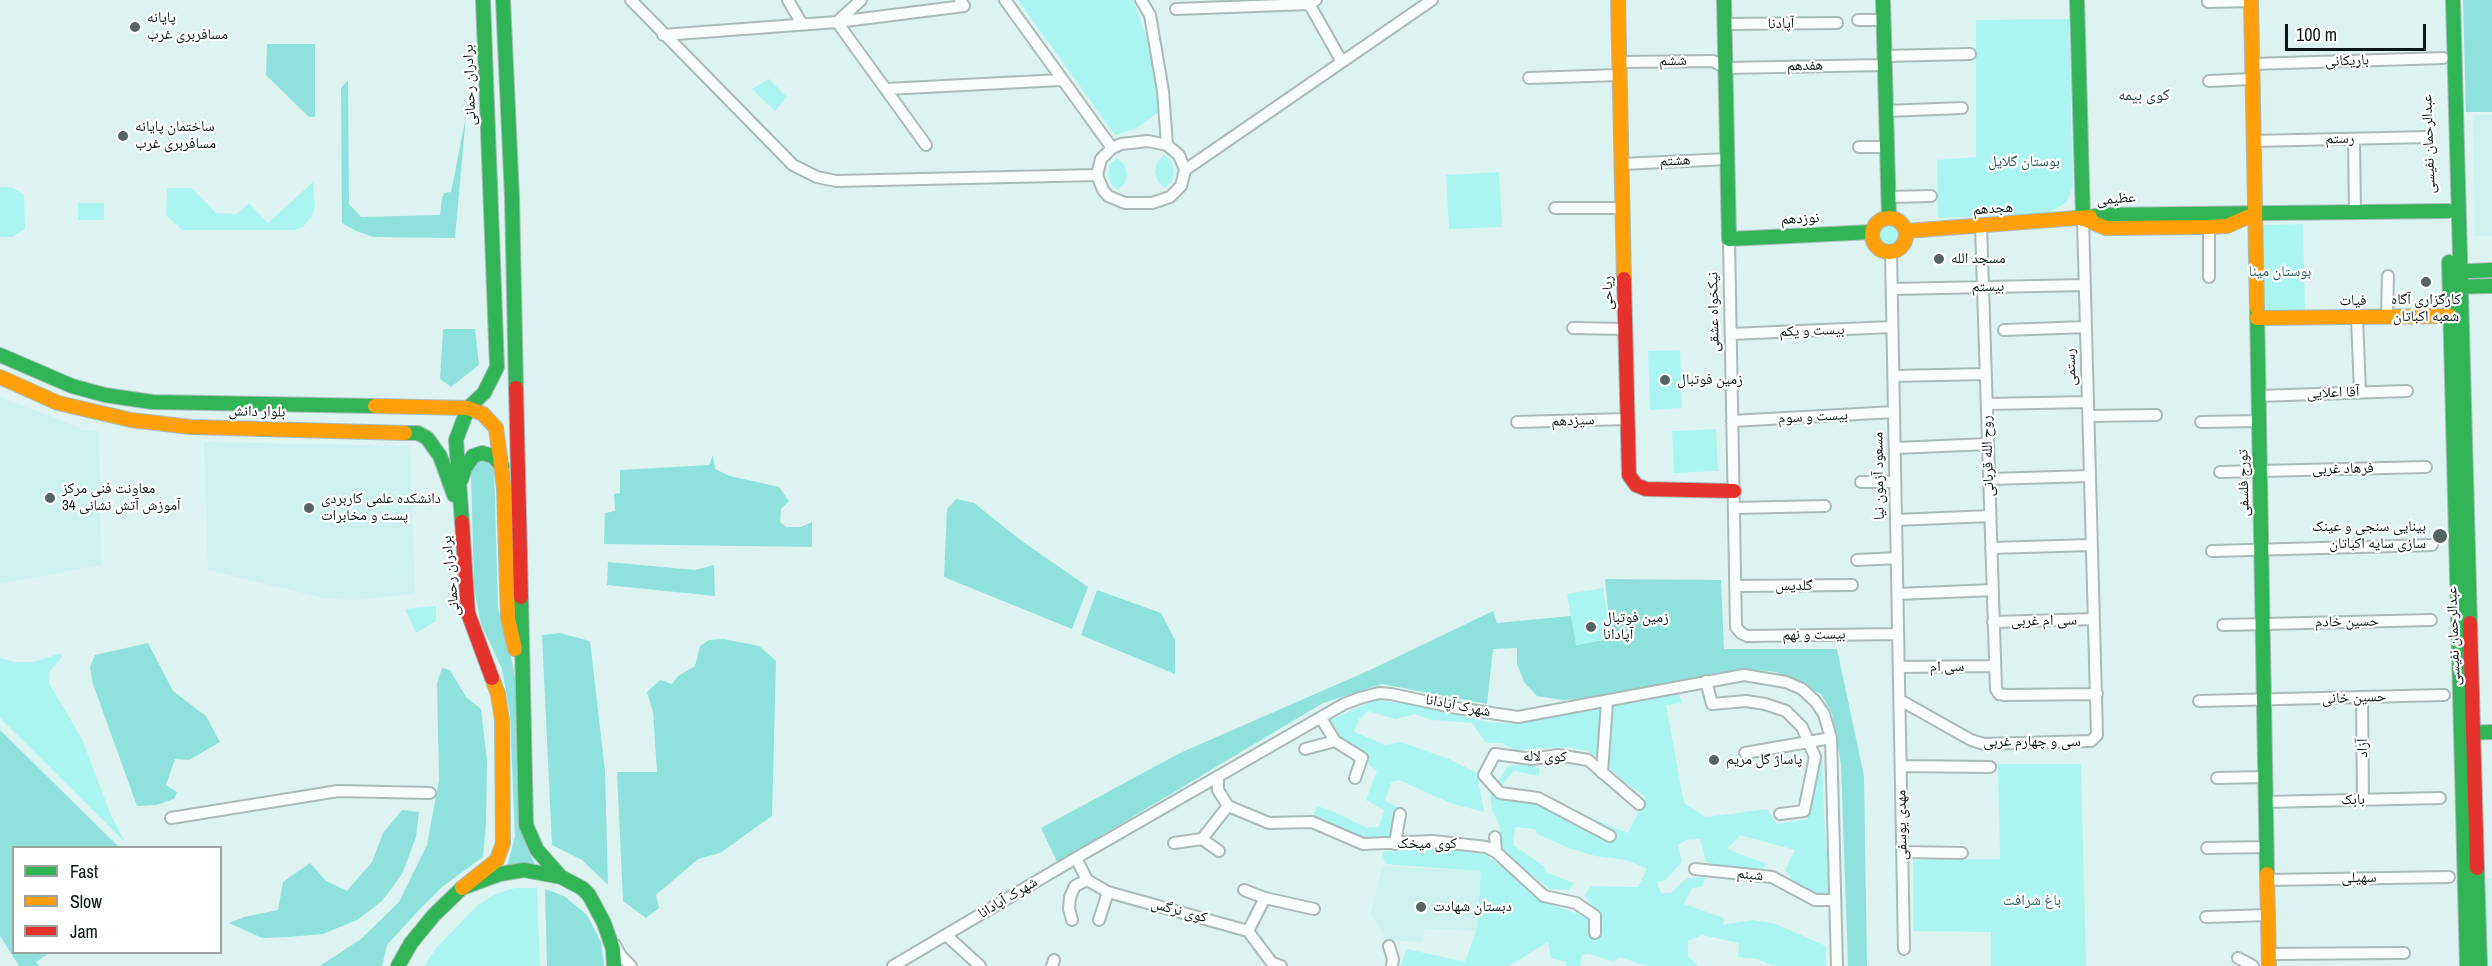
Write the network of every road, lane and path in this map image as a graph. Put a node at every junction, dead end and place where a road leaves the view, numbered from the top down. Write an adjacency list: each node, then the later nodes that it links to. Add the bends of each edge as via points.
1 (483, 0): 97 (main road, برادران رحمانی, via 497,367 484,393)
2 (503, 0): 144 (main road, via 512,197)
3 (631, 0): 26 (street)
4 (788, 0): 24 (street)
5 (861, 0): 22 (street)
6 (960, 0): 22 (street, via 964,6)
7 (1005, 0): 36 (street)
8 (1141, 0): 45 (street, via 1150,15 1163,91)
9 (1432, 0): 30 (street)
10 (1618, 0): 32 (main road, ریاحی)
11 (1724, 0): 25 (main road, نیکخواه عشقی)
12 (1883, 0): 21 (main road)
13 (2077, 0): 61 (main road, رستمی)
14 (2442, 0): 28 (main road, عبدالرحمان نفیسی)
15 (2452, 0): 68 (main road, عبدالرحمان نفیسی)
16 (1311, 1): 19 (street); 30 (street)
17 (2251, 1): 18 (street); 31 (main road, تورج فلسفی)
18 (2208, 2)
19 (1176, 9)
20 (1858, 20): 21 (street)
21 (1883, 20): 29 (main road)
22 (837, 22): 24 (street); 38 (street)
23 (1837, 23): 25 (street, آپادنا)
24 (802, 24): 26 (street)
25 (1725, 24): 33 (main road, نیکخواه عشقی)
26 (663, 35): 52 (street, via 793,165 818,177 836,181)
27 (1970, 54): 29 (street, هفدهم)
28 (2443, 58): 31 (street, باریکانی); 57 (main road, عبدالرحمان نفیسی)
29 (1884, 60): 33 (street, هفدهم); 40 (main road)
30 (1342, 62): 51 (street)
31 (2252, 64): 35 (main road, تورج فلسفی)
32 (1619, 68): 33 (street, ششم, via 1713,61); 34 (street, ششم); 50 (main road, ریاحی)
33 (1726, 68): 49 (main road, نیکخواه عشقی)
34 (1529, 78)
35 (2252, 79): 37 (street); 43 (main road, تورج فلسفی)
36 (1061, 80): 38 (street); 48 (street)
37 (2210, 81)
38 (886, 89): 44 (street)
39 (1962, 108): 40 (street)
40 (1886, 111): 47 (main road)
41 (2428, 137): 42 (street, رستم)
42 (2354, 139): 43 (street, رستم); 58 (street)
43 (2253, 141): 59 (main road, تورج فلسفی)
44 (926, 145)
45 (1167, 145): 48 (street, via 1139,141); 51 (street, via 1179,155)
46 (1859, 147): 47 (street)
47 (1887, 147): 54 (main road)
48 (1112, 148): 52 (street, via 1101,159)
49 (1728, 159): 50 (street, هشتم); 66 (main road, نیکخواه عشقی)
50 (1622, 164): 56 (main road, ریاحی)
51 (1185, 170): 52 (street, via 1176,192 1161,201 1143,204 1125,203 1108,196)
52 (1097, 175)
53 (1931, 196): 54 (street)
54 (1888, 197): 60 (main road)
55 (1555, 208): 56 (street)
56 (1623, 208): 85 (main road, ریاحی)
57 (2448, 211): 58 (main road, عظیمی); 68 (main road, عبدالرحمان نفیسی)
58 (2355, 212): 59 (main road, عظیمی)
59 (2255, 214): 61 (main road, عظیمی, via 2102,215); 63 (main road, عظیمی, via 2227,226); 81 (main road, تورج فلسفی)
60 (1888, 218): 64 (main road, via 1900,221); 65 (main road, via 1878,222)
61 (2083, 219): 62 (main road, هجدهم); 63 (main road, عظیمی, via 2106,228); 73 (street, رستمی)
62 (1981, 226): 64 (main road, هجدهم); 75 (street, روح الله قربانی)
63 (2210, 226): 72 (street)
64 (1906, 231): 67 (main road, via 1904,242)
65 (1872, 232): 66 (main road, نوزدهم); 67 (main road, via 1877,246)
66 (1729, 239): 87 (street, نیکخواه عشقی)
67 (1891, 251): 77 (street, مسعود آزمون نیا)
68 (2454, 251): 70 (main road, عبدالرحمان نفیسی)
69 (2492, 270): 70 (main road)
70 (2455, 272): 76 (main road, عبدالرحمان نفیسی)
71 (2388, 276): 80 (street)
72 (2209, 277)
73 (2085, 285): 75 (street, بیستم); 83 (street, رستمی)
74 (2492, 286): 76 (main road)
75 (1983, 287): 77 (street, بیستم); 89 (street, روح الله قربانی)
76 (2455, 287): 78 (main road, عبدالرحمان نفیسی)
77 (1892, 289): 82 (street, مسعود آزمون نیا)
78 (2454, 309): 80 (main road, فیات); 155 (main road, عبدالرحمان نفیسی)
79 (2357, 317): 80 (main road, فیات); 81 (main road, فیات); 93 (street)
80 (2387, 317)
81 (2257, 318): 94 (main road, تورج فلسفی)
82 (1893, 327): 87 (street, بیست و یکم); 90 (street, مسعود آزمون نیا)
83 (2086, 327): 86 (street); 95 (street, رستمی)
84 (1573, 328): 85 (street)
85 (1625, 329): 101 (main road, ریاحی)
86 (2004, 330)
87 (1731, 334): 102 (street, نیکخواه عشقی)
88 (0, 355): 97 (main road, بلوار دانش, via 72,386 152,402)
89 (1986, 374): 90 (street); 96 (street, روح الله قربانی)
90 (1893, 376): 98 (street, مسعود آزمون نیا)
91 (0, 377): 122 (main road, بلوار دانش, via 58,403 131,420 191,427 418,433 427,438 440,456)
92 (2407, 391): 93 (street, آقا اعلایی)
93 (2360, 392): 94 (street, آقا اعلایی)
94 (2258, 396): 103 (main road, تورج فلسفی)
95 (2088, 402): 96 (street); 100 (street, رستمی)
96 (1987, 404): 106 (street, روح الله قربانی)
97 (468, 408): 108 (main road, via 483,414 496,428); 116 (main road, برادران رحمانی, via 456,440)
98 (1894, 412): 102 (street, بیست و سوم); 107 (street, مسعود آزمون نیا)
99 (2156, 415): 100 (street)
100 (2089, 416): 112 (street, رستمی)
101 (1628, 419): 104 (street, سیزدهم); 117 (main road, ریاحی, via 1629,475 1636,485 1647,489)
102 (1732, 421): 117 (street, نیکخواه عشقی)
103 (2259, 421): 105 (street); 110 (main road, تورج فلسفی)
104 (1517, 422)
105 (2201, 422)
106 (1988, 444): 107 (street); 113 (street, روح الله قربانی)
107 (1895, 448): 115 (street, مسعود آزمون نیا)
108 (502, 466): 116 (main road, via 493,456 472,456); 144 (main road, via 508,618)
109 (2426, 467): 110 (street, فرهاد غربی)
110 (2260, 471): 111 (street, فرهاد غربی); 126 (main road, تورج فلسفی)
111 (2220, 472)
112 (2090, 476): 113 (street); 123 (street, رستمی)
113 (1989, 478): 120 (street, روح الله قربانی)
114 (1861, 482): 115 (street)
115 (1895, 482): 121 (street, مسعود آزمون نیا)
116 (460, 483): 122 (main road, برادران رحمانی)
117 (1734, 491): 119 (street, نیکخواه عشقی)
118 (1825, 506): 119 (street)
119 (1734, 508): 131 (street, نیکخواه عشقی)
120 (1990, 516): 121 (street); 125 (street, روح الله قربانی)
121 (1896, 520): 128 (street, مسعود آزمون نیا)
122 (462, 524): 194 (main road, برادران رحمانی, via 468,613 498,694 502,720 503,814 503,843 497,860)
123 (2092, 545): 125 (street); 134 (street, رستمی)
124 (2432, 545): 126 (street)
125 (1991, 548): 132 (street, روح الله قربانی)
126 (2261, 549): 127 (street); 138 (main road, تورج فلسفی)
127 (2212, 551)
128 (1897, 558): 129 (street); 133 (street, مسعود آزمون نیا)
129 (1857, 560)
130 (1852, 585): 131 (street, گلدیس)
131 (1735, 586): 137 (street, نیکخواه عشقی)
132 (1993, 590): 133 (street); 136 (street, روح الله قربانی)
133 (1898, 594): 140 (street, مسعود آزمون نیا)
134 (2094, 619): 136 (street, سی ام غربی); 145 (street, رستمی)
135 (2431, 620): 138 (street, حسین خادم)
136 (1994, 622): 141 (street, روح الله قربانی)
137 (1736, 624): 140 (street, بیست و نهم, via 1747,636)
138 (2263, 624): 139 (street, حسین خادم); 149 (main road, تورج فلسفی)
139 (2223, 625)
140 (1898, 634): 142 (street, مسعود آزمون نیا)
141 (1995, 666): 142 (street, سی ام); 145 (street, روح الله قربانی, via 1995,687 2002,695)
142 (1899, 667): 148 (street, مسعود آزمون نیا)
143 (1706, 681): 151 (street, شهرک آپادانا); 156 (street, شهرک آپادانا, via 1744,675 1786,682 1802,689 1824,714); 158 (street, via 1712,704 1746,701 1786,711)
144 (522, 682): 190 (main road, via 529,836)
145 (2097, 694): 154 (street, رستمی)
146 (2444, 695): 147 (street, حسین خانی)
147 (2362, 697): 149 (street, حسین خانی); 170 (street, آزاد)
148 (1900, 700): 154 (street, سی و چهارم غربی, via 1984,744 2091,741); 161 (street, مهدی یوسفی)
149 (2264, 700): 150 (street, حسین خانی); 165 (main road, تورج فلسفی)
150 (2199, 701)
151 (1607, 702): 152 (street, شهرک آپادانا, via 1518,717 1379,693); 163 (street)
152 (1320, 717): 157 (street); 164 (street, شهرک آپادانا)
153 (2492, 732): 155 (main road)
154 (2098, 733)
155 (2467, 733): 222 (main road, عبدالرحمان نفیسی); 223 (main road, عبدالرحمان نفیسی)
156 (1831, 738): 158 (street); 198 (street, شهرک آپادانا)
157 (1335, 741): 159 (street); 166 (street, via 1362,758)
158 (1809, 741): 160 (street); 175 (street, via 1815,757 1804,811)
159 (1305, 748)
160 (1745, 753)
161 (1901, 766): 162 (street); 186 (street, مهدی یوسفی)
162 (1990, 767)
163 (1602, 773): 172 (street, کوی لاله); 177 (street, کوی لاله, via 1588,760 1558,755 1532,759 1496,754 1484,775 1500,793 1538,798)
164 (1218, 777): 173 (street, via 1218,790); 188 (street, شهرک آپادانا)
165 (2266, 777): 167 (street); 171 (main road, تورج فلسفی)
166 (1355, 778)
167 (2217, 778)
168 (430, 793): 176 (street, via 338,791)
169 (2440, 798): 170 (street, بابک)
170 (2363, 800): 171 (street, بابک)
171 (2266, 802): 182 (main road, تورج فلسفی)
172 (1639, 804)
173 (1228, 806): 179 (street); 181 (street, کوی میخک, via 1269,823 1312,822 1363,844)
174 (1400, 814): 181 (street)
175 (1780, 814)
176 (171, 818)
177 (1610, 836)
178 (1495, 837): 185 (street)
179 (1202, 839): 180 (street); 184 (street)
180 (1174, 843)
181 (1395, 844): 185 (street, کوی میخک, via 1462,844)
182 (2267, 847): 183 (street); 193 (main road, تورج فلسفی)
183 (2207, 848)
184 (1219, 851)
185 (1496, 852): 206 (street, کوی میخک, via 1544,896 1576,903 1595,916)
186 (1903, 852): 187 (street); 209 (street, مهدی یوسفی)
187 (1962, 853)
188 (1076, 858): 192 (street); 207 (street, شهرک آپادانا)
189 (1695, 870): 198 (street, شبنم, via 1772,877 1815,900)
190 (561, 876): 194 (main road, via 537,871 512,872); 204 (main road, via 589,895)
191 (2449, 877): 193 (street, سهیلی)
192 (1087, 880): 196 (street, کوی نرگس); 202 (street, via 1075,886 1070,897)
193 (2268, 880): 200 (main road, تورج فلسفی)
194 (462, 888): 214 (main road, برادران رحمانی, via 411,943)
195 (1244, 890): 197 (street)
196 (1108, 892): 203 (street); 205 (street, کوی نرگس)
197 (1265, 898): 199 (street); 205 (street)
198 (1835, 900): 220 (street, شهرک آپادانا)
199 (1314, 909)
200 (2269, 915): 201 (street); 212 (main road, تورج فلسفی)
201 (2206, 917)
202 (1072, 920)
203 (1100, 920)
204 (604, 923): 215 (main road); 216 (street, via 621,956)
205 (1248, 931): 218 (street, via 1272,963)
206 (1595, 933)
207 (946, 935): 213 (street); 217 (street, شهرک آپادانا)
208 (1389, 946): 219 (street)
209 (1904, 949)
210 (2404, 953): 212 (street)
211 (2238, 958): 221 (street)
212 (2269, 960)
213 (977, 965)
214 (398, 966)
215 (614, 966)
216 (631, 966)
217 (893, 966)
218 (1281, 966)
219 (1392, 966)
220 (1837, 966)
221 (2253, 966)
222 (2467, 966)
223 (2480, 966)

